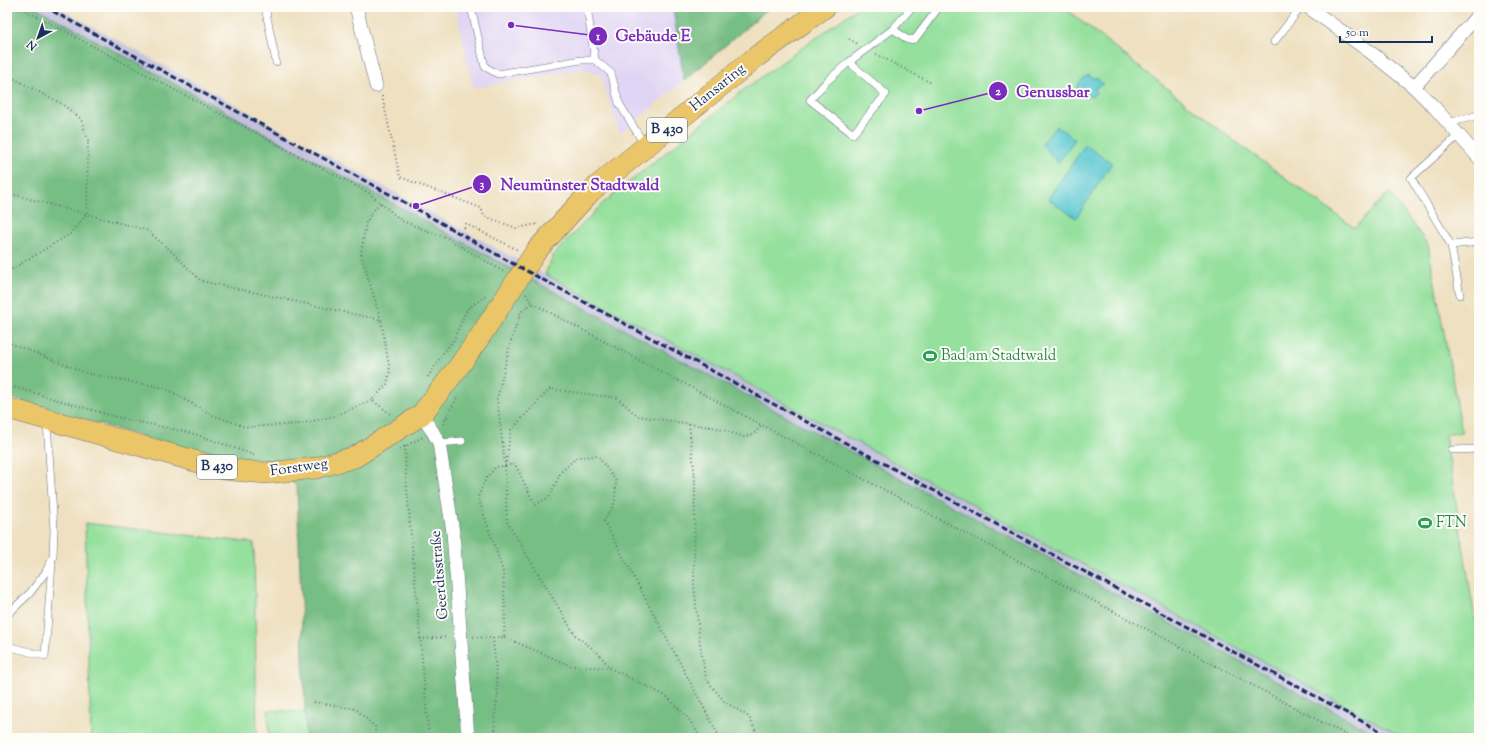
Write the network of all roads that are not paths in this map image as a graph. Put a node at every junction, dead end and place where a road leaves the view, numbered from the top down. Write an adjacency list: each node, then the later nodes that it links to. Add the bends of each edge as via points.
1 (265, 7): 14 (lane)
2 (356, 7): 16 (street)
3 (471, 7): 13 (lane, via 485,67 498,74)
4 (587, 7): 13 (lane)
5 (912, 7): 11 (lane)
6 (939, 7): 11 (lane, via 915,39 908,40)
7 (1301, 7): 12 (lane)
8 (1308, 7): 17 (street)
9 (833, 9): 21 (main road, Hansaring / B 430, via 756,57)
10 (1479, 14): 17 (street)
11 (893, 29): 15 (lane)
12 (1274, 42)
13 (595, 60): 21 (lane, via 611,73 619,103)
14 (276, 62)
15 (849, 62): 15 (lane, via 886,94 853,134 810,100)
16 (376, 86)
17 (1414, 87): 19 (street)
18 (1479, 115): 19 (lane)
19 (1448, 123): 20 (street)
20 (1459, 136): 22 (street); 24 (lane, via 1411,178)
21 (646, 146): 25 (main road, Hansaring / B 430, via 591,191 537,250)
22 (1479, 158)
23 (1479, 242): 24 (lane)
24 (1451, 245): 26 (lane)
25 (508, 274): 28 (main road, Forstweg / B 430, via 479,338)
26 (1460, 294)
27 (7, 408): 29 (main road, Forstweg / B 430)
28 (420, 415): 29 (main road, Forstweg / B 430, via 400,435 355,457 316,468 265,473 223,469); 30 (street, Geerdtsstraße)
29 (47, 420): 34 (lane, via 54,530)
30 (436, 438): 31 (lane); 37 (street, Geerdtsstraße, via 453,532)
31 (462, 441)
32 (1479, 449): 33 (lane)
33 (1452, 450)
34 (53, 556): 35 (lane, via 45,574); 36 (lane, via 45,656)
35 (7, 615)
36 (7, 646)
37 (468, 738)

